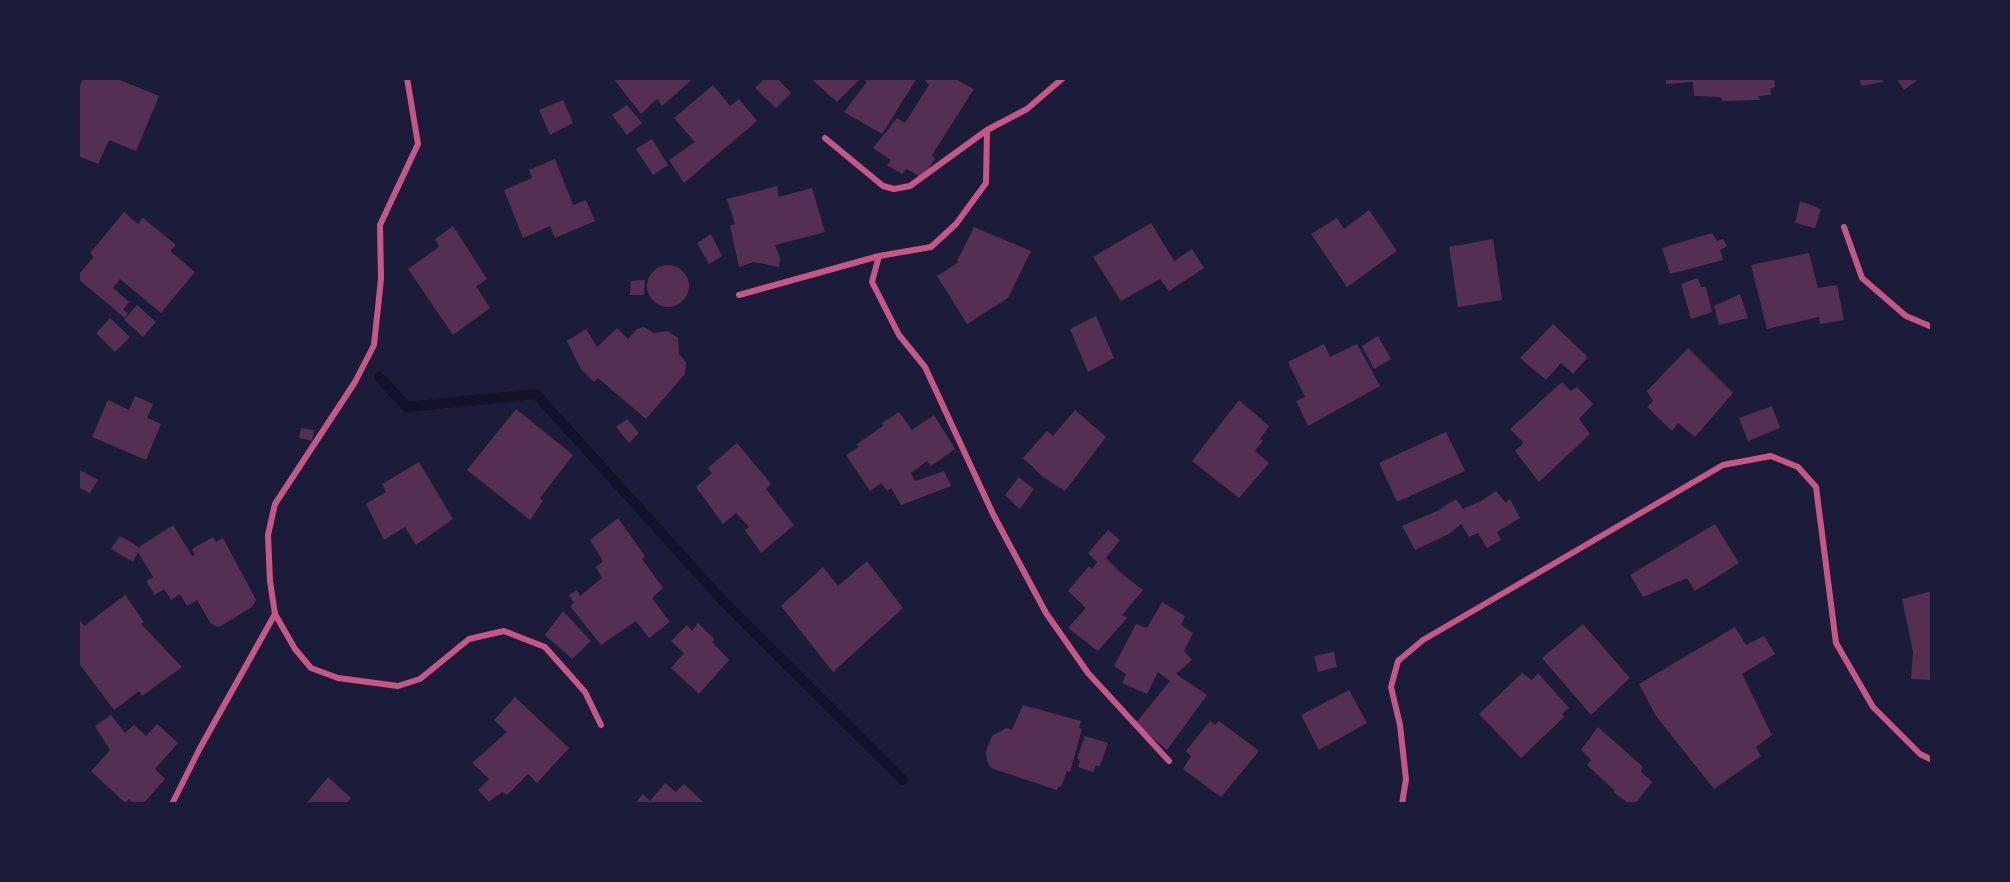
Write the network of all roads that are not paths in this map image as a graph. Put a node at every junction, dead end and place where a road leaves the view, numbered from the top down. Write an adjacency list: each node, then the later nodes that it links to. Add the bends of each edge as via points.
1 (407, 78): 9 (street, via 418,144 380,225 381,279 374,345 355,382 276,504 268,535)
2 (1063, 78): 3 (street, via 1027,109)
3 (987, 130): 4 (street, via 910,186 894,189 883,186); 6 (street, via 986,183 956,224 931,247)
4 (825, 138)
5 (1844, 226): 8 (street, via 1862,278 1906,316)
6 (879, 256): 7 (street); 12 (street, via 872,282 899,336 925,367 993,514 1046,613 1088,673)
7 (739, 295)
8 (1932, 327)
9 (275, 614): 10 (street, via 311,668 338,678 398,686 420,679 469,639 504,631 545,647 585,692); 13 (street)
10 (601, 725)
11 (1932, 760): 14 (street, via 1920,754 1873,706 1836,643 1816,487 1798,467 1771,456 1723,465 1423,640 1398,661 1391,687 1406,779)
12 (1169, 761)
13 (172, 804)
14 (1402, 804)

